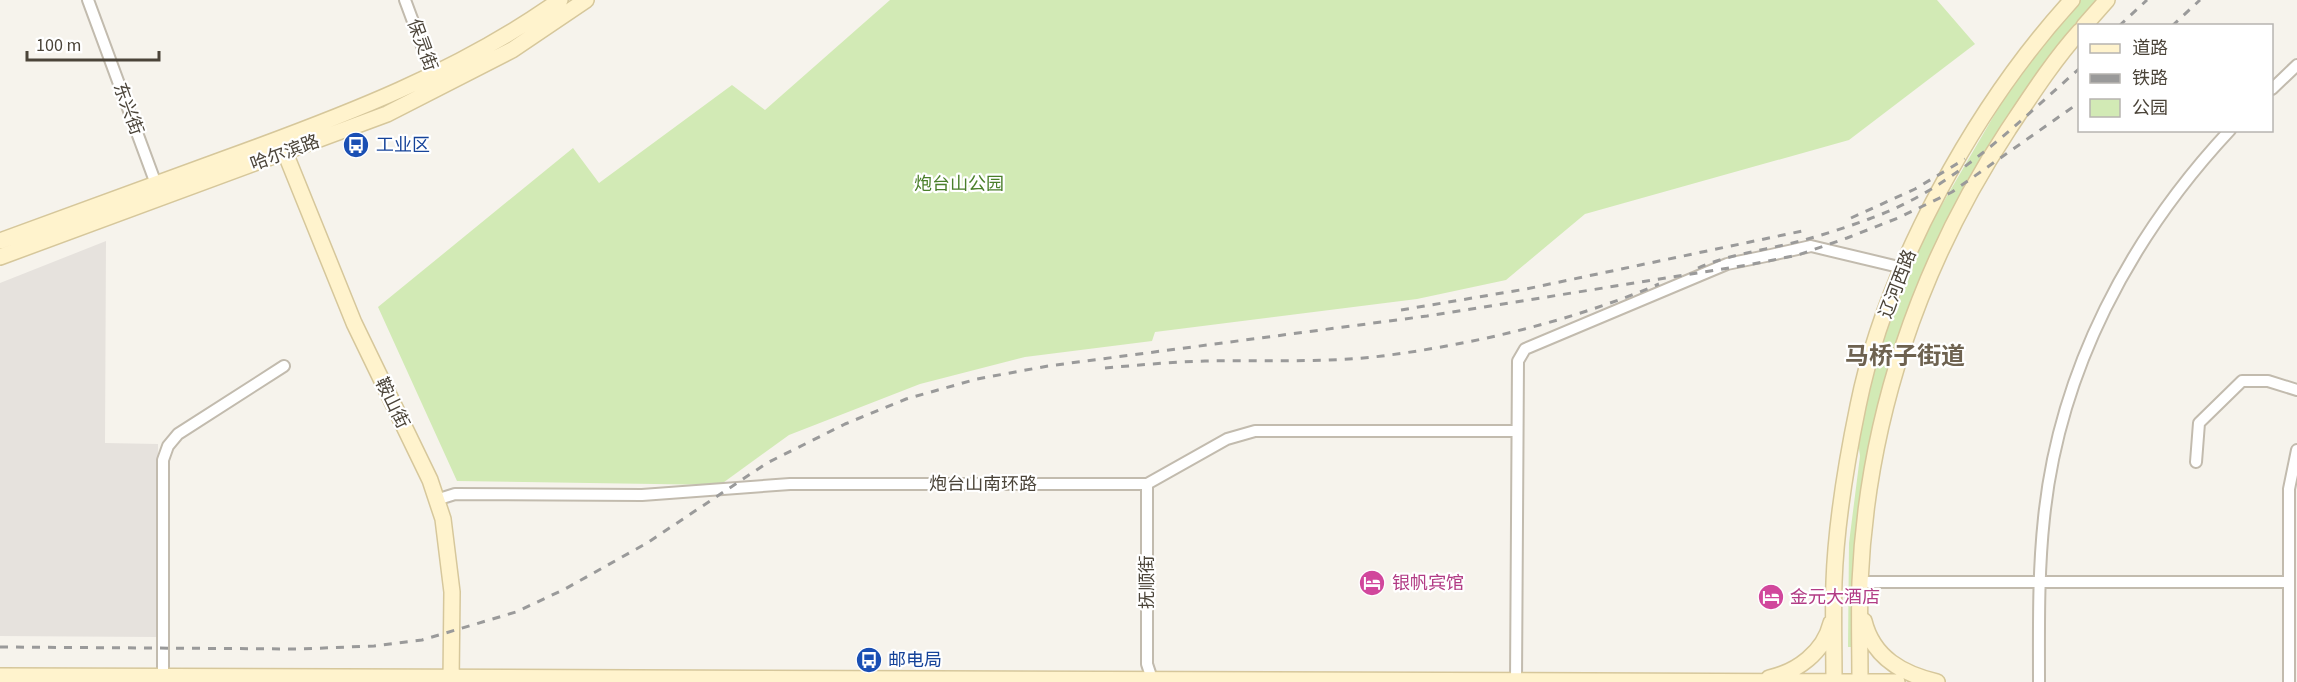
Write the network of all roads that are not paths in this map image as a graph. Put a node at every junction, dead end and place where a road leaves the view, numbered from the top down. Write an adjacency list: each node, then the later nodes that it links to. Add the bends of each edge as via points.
1 (88, 0): 14 (street, 东兴街)
2 (405, 0): 10 (street, 保灵街)
3 (560, 0): 10 (main road, 哈尔滨路)
4 (586, 0): 10 (main road, 哈尔滨路, via 512,50)
5 (2072, 0): 17 (main road, 辽河西路, via 2025,56 1993,103 1933,203)
6 (2107, 0): 7 (main road)
7 (2087, 24)
8 (2078, 32): 25 (main road, 辽河西路, via 1986,163 1928,276 1884,411 1873,467)
9 (2297, 65): 11 (street)
10 (436, 82): 13 (main road, 哈尔滨路, via 353,112)
11 (2273, 87)
12 (2228, 132): 26 (street, via 2158,216 2116,284 2095,329 2071,393 2055,454 2044,515)
13 (282, 146): 14 (main road, 哈尔滨路); 16 (main road, 哈尔滨路); 24 (main road, 鞍山街, via 350,314)
14 (156, 184): 15 (main road, 哈尔滨路)
15 (0, 241)
16 (0, 257)
17 (1903, 268): 20 (street, via 1811,246 1727,264 1525,350 1518,361); 28 (main road, 辽河西路, via 1858,404 1838,539)
18 (284, 366): 33 (street, via 178,434 168,446 163,460)
19 (2297, 390): 22 (street, via 2268,381 2242,381 2199,423)
20 (1517, 431): 23 (street, 炮台山南环路, via 1255,431 1227,439); 36 (street)
21 (2297, 450): 27 (street, via 2289,489)
22 (2196, 462)
23 (1148, 484): 24 (street, 炮台山南环路, via 790,484 688,494 455,494); 35 (street, 抚顺街, via 1148,664)
24 (436, 500): 34 (main road, 鞍山街, via 450,560)
25 (1860, 582): 26 (street); 29 (main road, 辽河西路)
26 (2039, 582): 27 (street); 42 (street)
27 (2289, 582): 43 (street)
28 (1834, 608): 30 (main road, 辽河西路); 37 (main road, via 1830,627 1811,656 1797,668)
29 (1860, 608): 31 (main road, 辽河西路); 41 (main road, via 1865,628 1884,658 1898,669)
30 (1834, 650): 31 (main road); 38 (main road, 辽河西路)
31 (1860, 650): 39 (main road, 辽河西路)
32 (0, 676): 33 (main road)
33 (163, 677): 34 (main road)
34 (452, 681): 35 (main road)
35 (1153, 681): 36 (main road)
36 (1516, 681): 37 (main road)
37 (1756, 682): 38 (main road)
38 (1834, 682): 39 (main road)
39 (1860, 682): 40 (main road)
40 (1897, 682)
41 (1937, 682)
42 (2039, 682)
43 (2289, 682)

